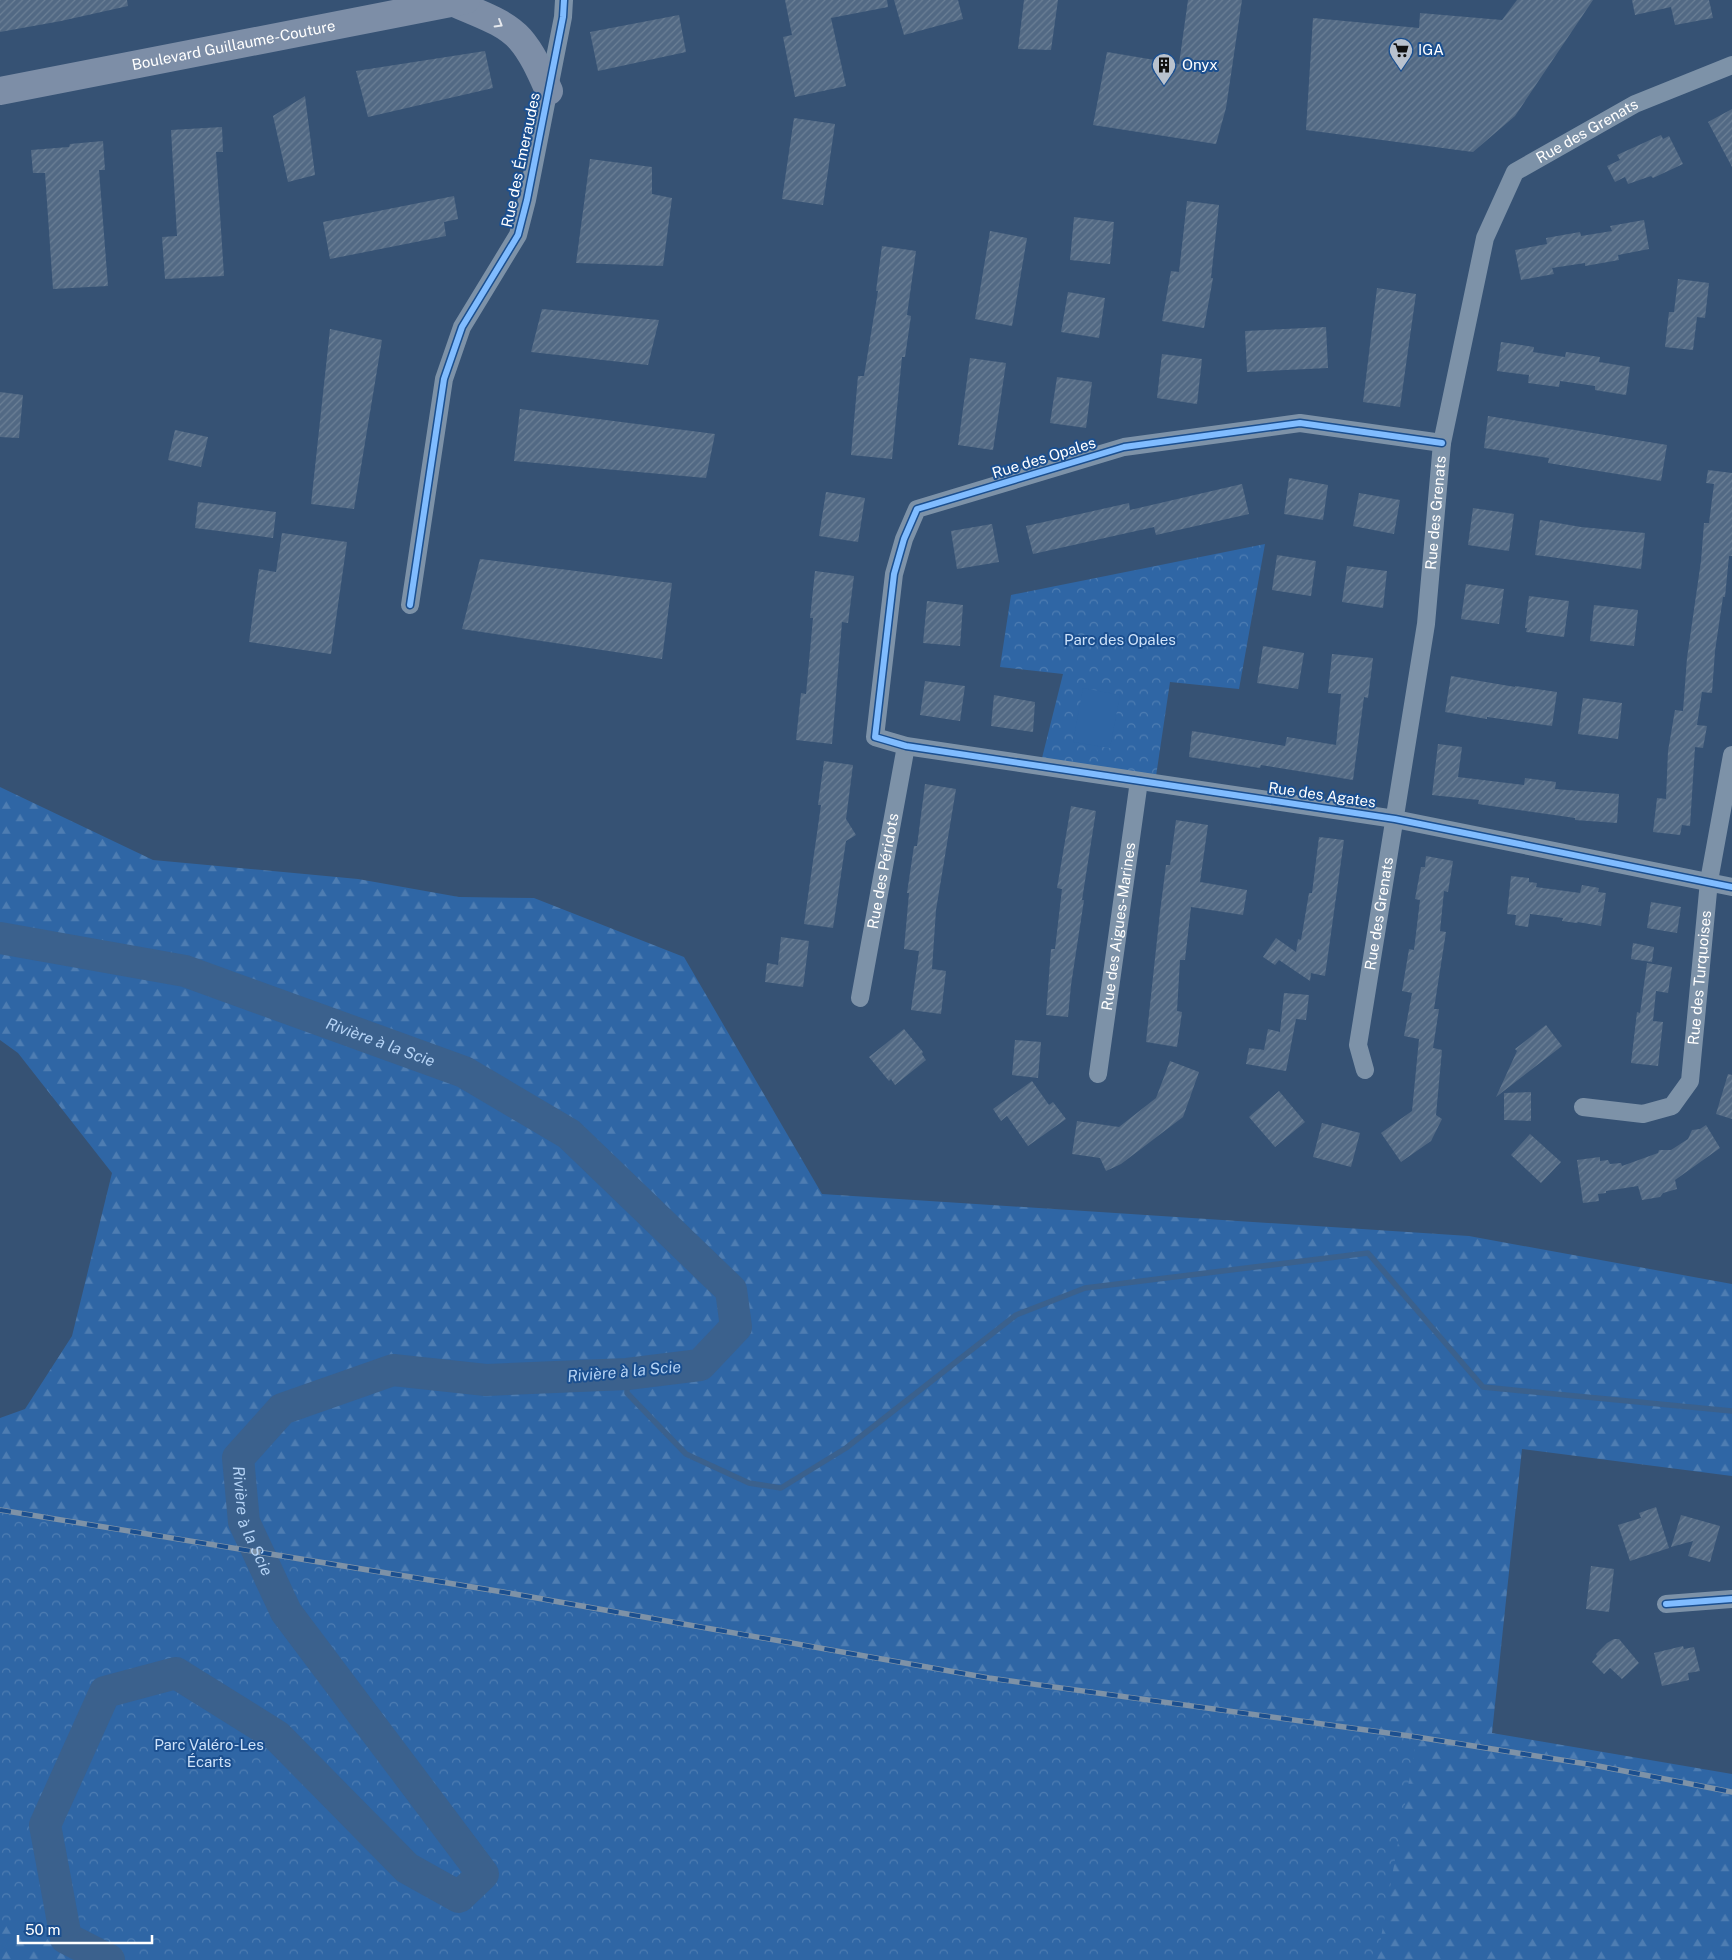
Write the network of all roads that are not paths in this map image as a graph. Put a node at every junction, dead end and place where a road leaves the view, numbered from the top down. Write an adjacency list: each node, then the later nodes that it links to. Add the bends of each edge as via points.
1 (564, 0): 5 (street, Rue des Émeraudes)
2 (461, 1): 4 (main road, Boulevard Guillaume-Couture); 5 (main road, one-way to 5, via 520,38)
3 (1732, 65): 6 (street, Rue des Grenats, via 1635,104 1515,172 1484,238)
4 (0, 91)
5 (549, 91): 7 (street, Rue des Émeraudes, via 518,235 462,327 444,379)
6 (1442, 442): 8 (street, Rue des Opales, via 1300,423 1124,447 917,509 894,574 874,737); 11 (street, Rue des Grenats, via 1426,624)
7 (410, 605)
8 (906, 746): 10 (street, Rue des Agates); 14 (street, Rue des Péridots)
9 (1732, 755): 12 (street, Rue des Turquoises)
10 (1139, 780): 11 (street, Rue des Agates); 16 (street, Rue des Aigues-Marines)
11 (1395, 819): 12 (street, Rue des Agates); 15 (street, Rue des Grenats, via 1358,1045)
12 (1709, 881): 13 (street, Rue des Agates); 17 (street, Rue des Turquoises, via 1690,1081 1672,1106 1643,1114)
13 (1732, 886)
14 (860, 998)
15 (1365, 1070)
16 (1098, 1074)
17 (1583, 1107)
18 (1732, 1599): 19 (street)
19 (1666, 1604)

